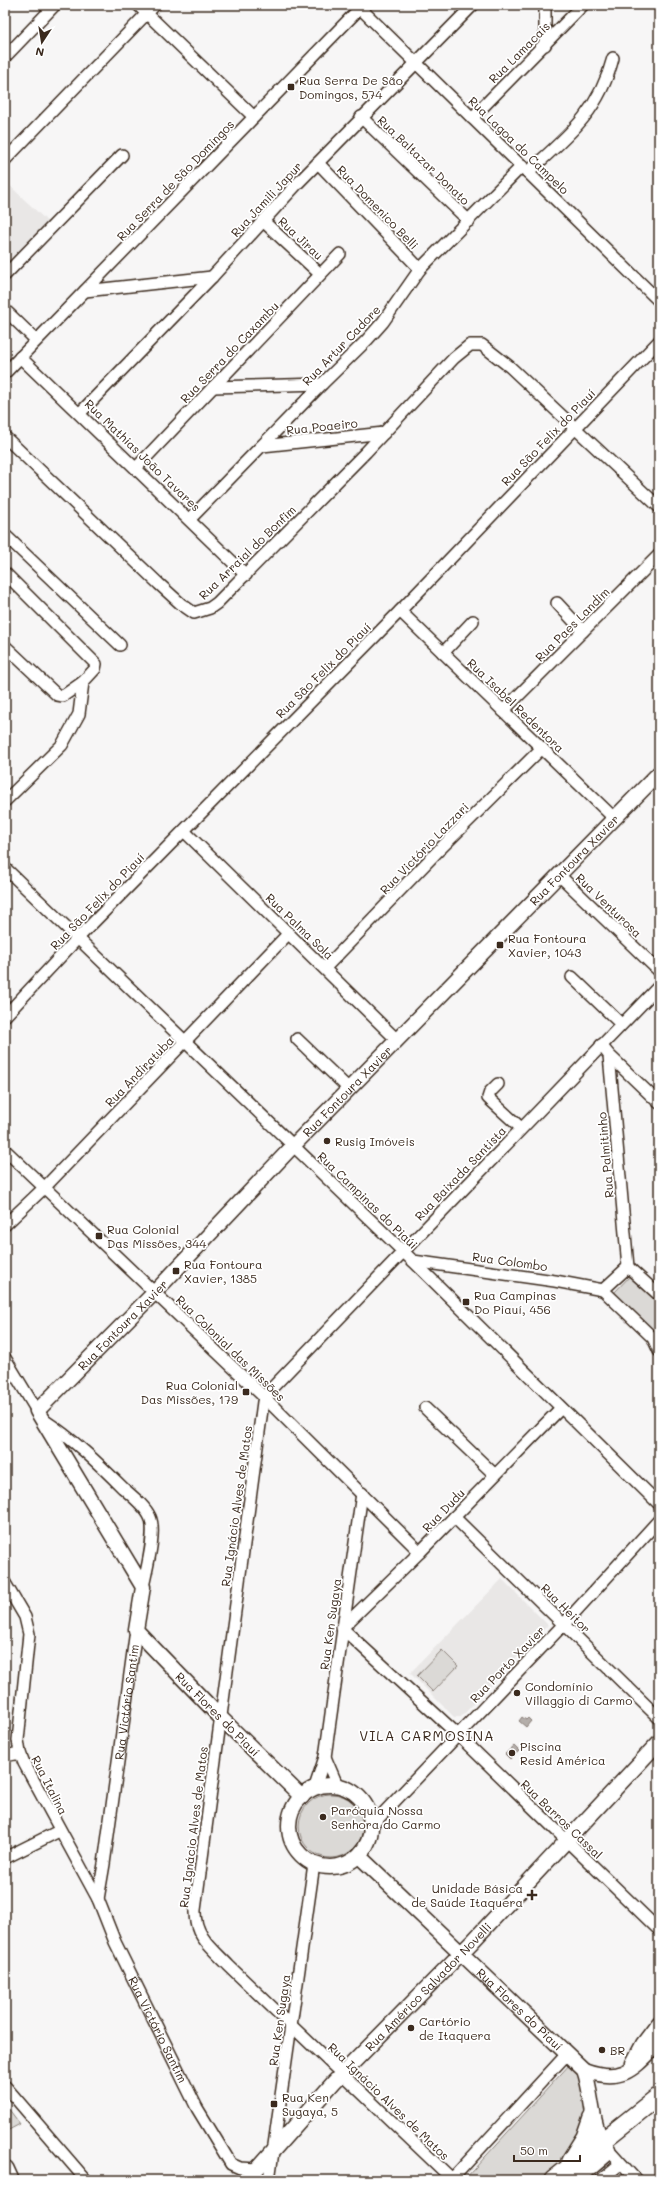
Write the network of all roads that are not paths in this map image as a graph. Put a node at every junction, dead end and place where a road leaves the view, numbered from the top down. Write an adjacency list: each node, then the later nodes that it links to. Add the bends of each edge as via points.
1 (55, 5): 10 (street)
2 (138, 5): 8 (street)
3 (156, 5): 8 (street)
4 (473, 5): 12 (street, Rua Jamili Japur)
5 (545, 5): 9 (street)
6 (583, 5): 9 (street, Rua Lamacais)
7 (362, 7): 12 (street, Rua Lagoa do Campelo); 13 (street, Rua Serra de São Domingos)
8 (147, 13): 13 (street); 17 (street)
9 (545, 45): 15 (street, Rua Lamacais)
10 (5, 57)
11 (613, 58): 19 (street, Rua Artur Cadore, via 596,103 585,117)
12 (416, 64): 14 (street, Rua Jamili Japur); 15 (street, Rua Lagoa do Campelo)
13 (254, 117): 27 (street, Rua Serra de São Domingos)
14 (361, 117): 18 (street, Rua Jamili Japur); 21 (street, Rua Baltazar Donato)
15 (472, 118): 19 (street, Rua Lagoa do Campelo)
16 (122, 155): 25 (street)
17 (5, 160)
18 (318, 163): 20 (street, Rua Jamili Japur); 23 (street, Rua Domenico Belli)
19 (525, 169): 21 (street, Rua Artur Cadore); 28 (street, Rua Lagoa do Campelo)
20 (263, 221): 24 (street, Rua Jirau); 26 (street, Rua Jamili Japur)
21 (469, 221): 23 (street, Rua Artur Cadore)
22 (340, 254): 24 (street, Rua Serra do Caxambu)
23 (420, 269): 34 (street, Rua Artur Cadore, via 383,322)
24 (320, 274): 35 (street, Rua Serra do Caxambu)
25 (5, 275)
26 (212, 277): 27 (street); 36 (street, Rua Jamili Japur)
27 (85, 291): 30 (street, Rua Serra de São Domingos)
28 (659, 302)
29 (5, 310): 30 (street)
30 (36, 340): 32 (street, Rua Serra de São Domingos)
31 (659, 341): 37 (street, Rua São Felix do Piauí)
32 (20, 356): 33 (street, Rua Serra de São Domingos); 36 (street, Rua Mathias João Tavares)
33 (5, 373)
34 (322, 384): 35 (street); 40 (street, Rua Artur Cadore)
35 (213, 387): 41 (street, Rua Serra do Caxambu)
36 (80, 413): 41 (street, Rua Mathias João Tavares)
37 (575, 428): 38 (street, Rua Arraial do Bonfim, via 510,367 482,345 470,345); 42 (street); 49 (street, Rua São Felix do Piauí)
38 (384, 433): 40 (street, Rua Poaeiro); 47 (street, Rua Arraial do Bonfim)
39 (5, 437): 47 (street, Rua Arraial do Bonfim, via 188,610 201,612 210,608)
40 (262, 446): 43 (street, Rua Artur Cadore)
41 (136, 468): 43 (street, Rua Mathias João Tavares)
42 (659, 507)
43 (190, 519): 47 (street, Rua Mathias João Tavares)
44 (5, 535): 53 (street)
45 (659, 555): 51 (street, Rua Paes Landim)
46 (5, 574): 55 (street, via 96,664 95,669)
47 (246, 575)
48 (557, 603): 51 (street)
49 (400, 611): 54 (street, Rua Isabel Redentora); 61 (street, Rua São Felix do Piauí)
50 (473, 621): 54 (street)
51 (584, 631): 56 (street, Rua Paes Landim)
52 (5, 646): 55 (street, via 57,695 63,696)
53 (120, 646)
54 (442, 653): 56 (street, Rua Isabel Redentora)
55 (83, 682): 59 (street, via 79,714 62,745)
56 (503, 711): 57 (street, Rua Isabel Redentora)
57 (542, 748): 60 (street, Rua Isabel Redentora); 66 (street, Rua Victório Lazzari)
58 (659, 773): 60 (main road, Rua Fontoura Xavier)
59 (5, 801)
60 (615, 819): 63 (main road, Rua Fontoura Xavier)
61 (184, 831): 64 (street, Rua Palma Sola); 65 (street, Rua São Felix do Piauí)
62 (5, 868): 65 (street, Rua Campinas do Piaúi)
63 (558, 875): 67 (street, Rua Venturosa); 73 (main road, Rua Fontoura Xavier)
64 (289, 932): 66 (street, Rua Palma Sola); 74 (street, Rua Andiratuba)
65 (78, 939): 70 (street, Rua São Felix do Piauí); 74 (street, Rua Campinas do Piaúi)
66 (325, 968): 73 (street, Rua Palma Sola)
67 (659, 971)
68 (572, 977): 71 (street)
69 (659, 986): 71 (street, Rua Baixada Santista)
70 (5, 1016)
71 (621, 1024): 75 (street, Rua Baixada Santista)
72 (297, 1039): 78 (street)
73 (397, 1040): 78 (main road, Rua Fontoura Xavier)
74 (185, 1042): 81 (street, Rua Campinas do Piaúi); 83 (street, Rua Andiratuba)
75 (601, 1045): 76 (street); 80 (street, Rua Baixada Santista)
76 (609, 1055): 79 (street); 87 (street, Rua Palmitinho)
77 (498, 1084): 80 (street, via 488,1098)
78 (349, 1089): 81 (main road, Rua Fontoura Xavier)
79 (658, 1101)
80 (521, 1128): 85 (street, Rua Baixada Santista)
81 (293, 1146): 85 (street, Rua Campinas do Piaúi); 89 (main road, Rua Fontoura Xavier)
82 (5, 1150): 83 (street, Rua Colonial das Missões)
83 (45, 1187): 84 (street, Rua Andiratuba); 89 (street, Rua Colonial das Missões)
84 (5, 1225)
85 (402, 1252): 86 (street, Rua Campinas do Piaúi); 94 (street, Rua Baixada Santista)
86 (413, 1261): 88 (street, Rua Colombo, via 555,1280); 96 (street, Rua Campinas do Piaúi)
87 (628, 1267): 88 (street); 90 (street)
88 (603, 1290): 91 (street)
89 (154, 1293): 94 (street, Rua Colonial das Missões); 97 (main road, Rua Fontoura Xavier)
90 (659, 1295)
91 (656, 1335): 92 (street)
92 (659, 1351)
93 (5, 1358): 97 (street, Rua Victório Santim)
94 (264, 1397): 99 (street, Rua Colonial das Missões); 109 (street, Rua Ignácio Alves de Matos)
95 (425, 1408): 98 (street)
96 (561, 1408): 98 (street, Rua Dudu); 100 (street, Rua Campinas do Piaúi)
97 (40, 1415): 105 (main road, Rua Victório Santim); 105 (street, Rua Victório Santim, via 102,1467 137,1501 150,1518 152,1530)
98 (495, 1476): 101 (street, Rua Dudu)
99 (362, 1493): 103 (street, Rua Colonial das Missões); 107 (street, Rua Ken Sugaya)
100 (659, 1504)
101 (454, 1516): 103 (street, Rua Dudu); 106 (street, Rua Heitor)
102 (659, 1520): 106 (street, Rua Porto Xavier)
103 (420, 1552): 107 (street, Rua Dudu)
104 (5, 1583): 113 (street, Rua Italina, via 25,1617 29,1634 18,1740)
105 (143, 1587): 108 (main road, Rua Victório Santim)
106 (564, 1624): 110 (street, Rua Heitor); 111 (street, Rua Porto Xavier)
107 (342, 1628): 111 (street, Rua Barros Cassal); 115 (street, Rua Ken Sugaya)
108 (136, 1630): 109 (main road, Rua Flores do Piauí); 124 (street, Rua Victório Santim)
109 (221, 1718): 118 (main road, Rua Flores do Piauí); 131 (street, Rua Ignácio Alves de Matos, via 195,1910 196,1923 203,1939)
110 (659, 1718)
111 (458, 1734): 119 (street, Rua Porto Xavier); 121 (street, Rua Barros Cassal)
112 (659, 1742): 121 (main road, Rua Américo Salvador Novelli)
113 (20, 1753): 114 (street); 120 (street, Rua Italina)
114 (5, 1756)
115 (326, 1758): 116 (street, Rua Ken Sugaya); 117 (street, Rua Ken Sugaya)
116 (337, 1785): 117 (main road); 119 (main road, via 350,1790 361,1799 369,1811)
117 (315, 1788): 118 (main road)
118 (302, 1797): 125 (main road, via 292,1811 289,1823 290,1836 295,1847)
119 (372, 1825): 122 (main road, via 366,1847)
120 (59, 1831): 123 (street); 126 (street, Rua Italina)
121 (567, 1841): 128 (street, Rua Barros Cassal); 129 (main road, Rua Américo Salvador Novelli)
122 (359, 1856): 125 (main road, via 349,1863 338,1866); 129 (main road, Rua Flores do Piauí)
123 (5, 1858)
124 (104, 1864): 126 (street, Rua Victório Santim); 127 (street, Rua Victório Santim)
125 (314, 1864): 131 (street, Rua Ken Sugaya)
126 (90, 1888): 127 (street, Rua Italina)
127 (98, 1899): 144 (street, Rua Victório Santim, via 115,1942 218,2146 231,2164 240,2168)
128 (657, 1924)
129 (462, 1953): 133 (main road, Rua Flores do Piauí); 136 (main road, Rua Américo Salvador Novelli)
130 (659, 2023): 135 (main road, via 635,2056)
131 (292, 2026): 136 (street, Rua Ignácio Alves de Matos); 142 (street, Rua Ken Sugaya)
132 (659, 2043): 135 (main road)
133 (567, 2054): 134 (main road, Rua Flores do Piauí); 151 (street)
134 (584, 2070): 135 (main road, via 609,2076); 140 (main road, Rua Flores do Piauí, via 590,2088)
135 (630, 2071)
136 (343, 2074): 142 (main road, Rua Américo Salvador Novelli); 151 (street, Rua Ignácio Alves de Matos)
137 (5, 2086): 148 (street)
138 (659, 2096): 141 (highway)
139 (659, 2108): 141 (highway)
140 (592, 2117): 141 (main road, Rua Flores do Piauí); 146 (highway)
141 (605, 2146): 143 (street); 146 (highway)
142 (275, 2148): 144 (main road, Rua Américo Salvador Novelli); 150 (street, Rua Ken Sugaya)
143 (620, 2164): 152 (street); 153 (street)
144 (257, 2169): 149 (main road, Rua Américo Salvador Novelli)
145 (5, 2170): 147 (highway)
146 (570, 2177)
147 (10, 2180)
148 (86, 2180)
149 (247, 2180)
150 (269, 2180)
151 (451, 2180)
152 (601, 2180)
153 (636, 2180)

